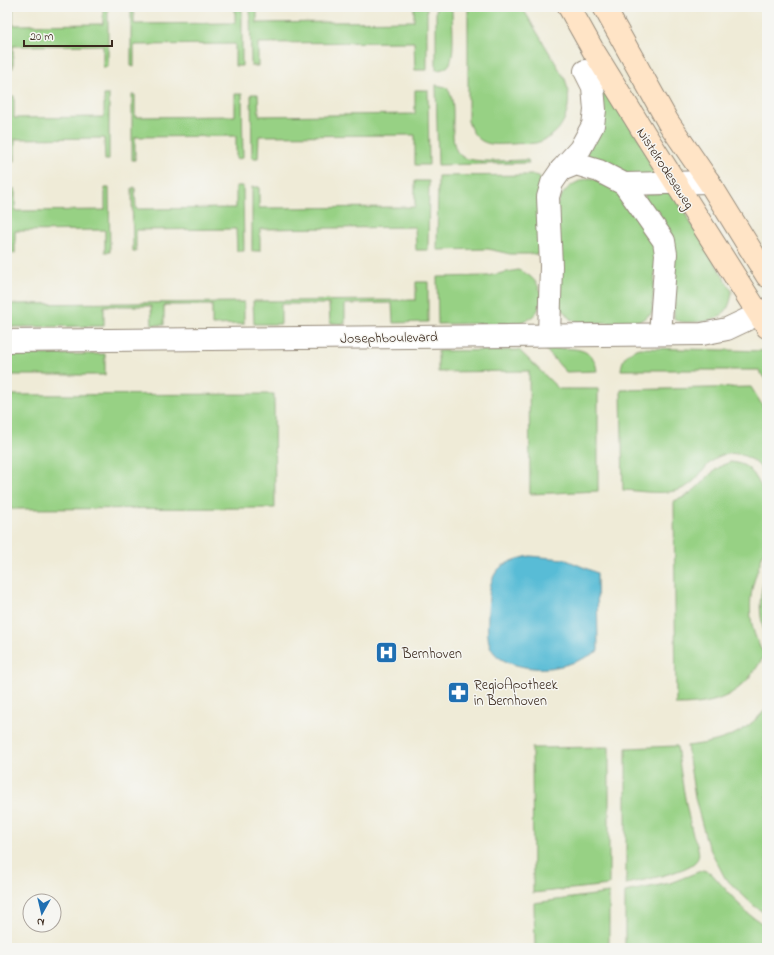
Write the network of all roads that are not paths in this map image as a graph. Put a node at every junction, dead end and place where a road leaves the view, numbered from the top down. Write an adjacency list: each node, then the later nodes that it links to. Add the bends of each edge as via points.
1 (569, 7): 6 (street, Nistelrodeseweg)
2 (604, 7): 5 (street, Nistelrodeseweg, via 668,122)
3 (585, 71): 4 (street, via 593,87 593,125 580,149)
4 (561, 170): 7 (street, via 576,164 599,171); 11 (street, via 552,183 548,197 551,266)
5 (709, 182): 6 (street); 8 (street, Nistelrodeseweg)
6 (676, 183): 7 (street); 9 (street, Nistelrodeseweg)
7 (624, 184): 10 (street, via 664,242 666,254)
8 (767, 276)
9 (764, 317): 10 (street, Josephboulevard, via 702,334)
10 (660, 334): 11 (street, Josephboulevard)
11 (548, 335): 12 (street, Josephboulevard)
12 (7, 341)

